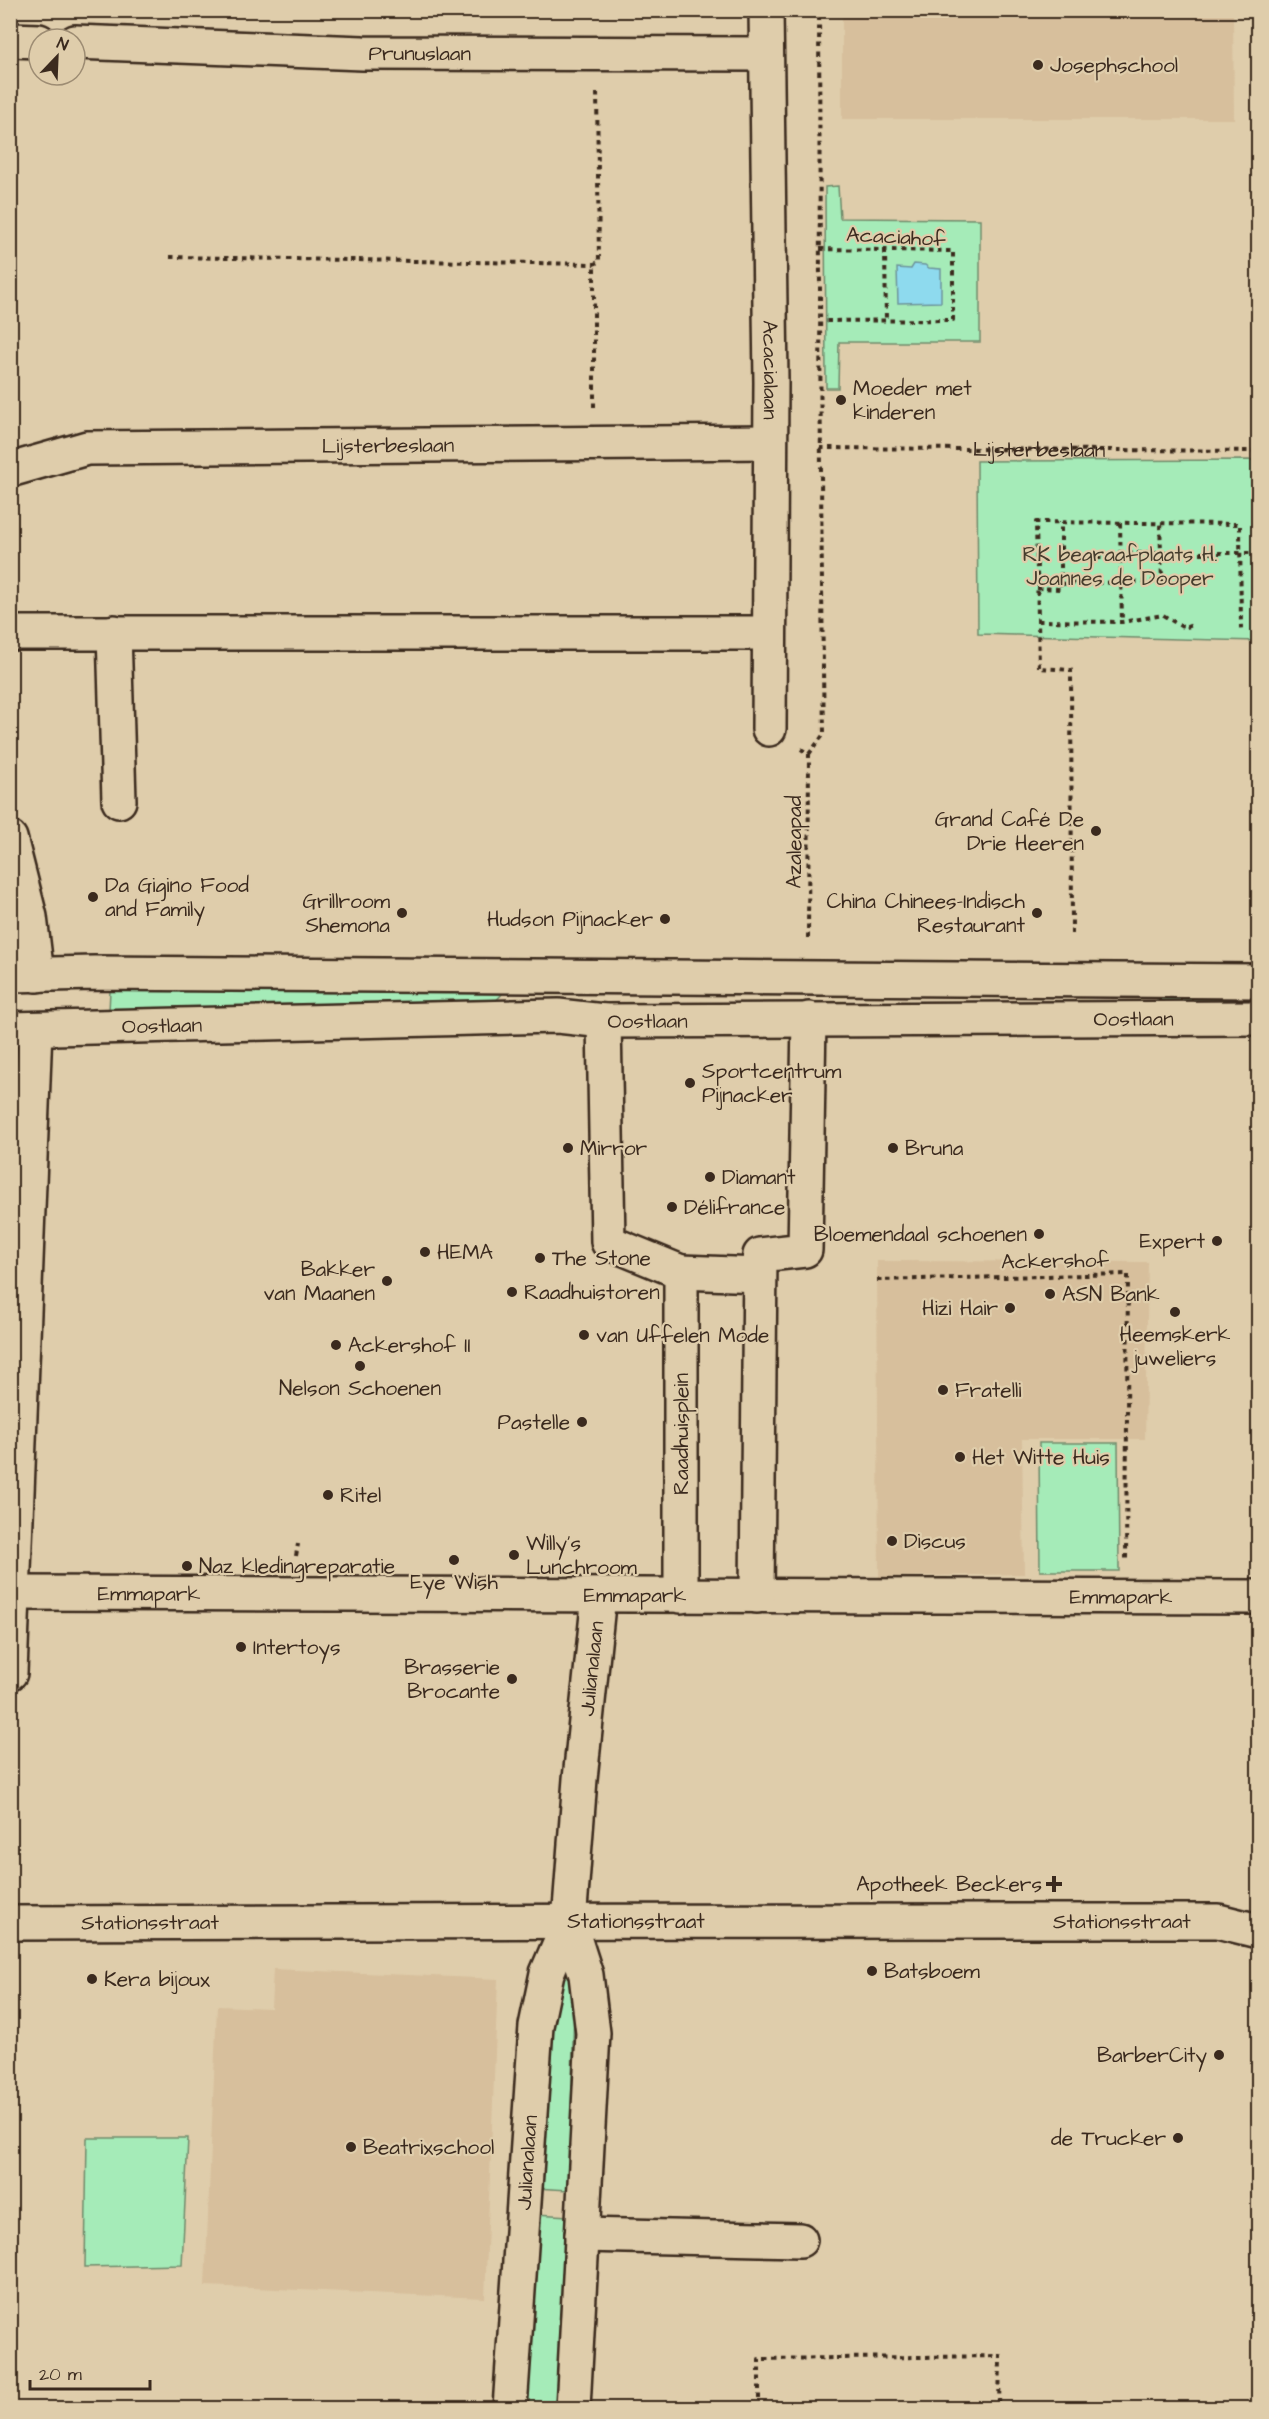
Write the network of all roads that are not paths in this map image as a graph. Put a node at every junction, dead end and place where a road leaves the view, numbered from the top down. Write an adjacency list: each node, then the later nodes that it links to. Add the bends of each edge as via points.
1 (766, 10): 5 (street, Acacialaan)
2 (10, 40): 3 (street)
3 (27, 41)
4 (87, 42): 5 (street, Prunuslaan, via 363,53)
5 (765, 54): 6 (street, Acacialaan)
6 (770, 442): 7 (street, Lijsterbeslaan, via 87,448); 10 (street, Acacialaan)
7 (10, 470)
8 (114, 632): 9 (street); 10 (street); 12 (street)
9 (10, 633)
10 (768, 633): 11 (street, Acacialaan)
11 (769, 729)
12 (119, 801)
13 (10, 838): 14 (street, via 30,917)
14 (24, 975): 15 (street, Oostlaan)
15 (1258, 981)
16 (1258, 1018): 17 (street, Oostlaan)
17 (809, 1019): 18 (street, Oostlaan); 21 (street, via 805,1250 760,1255)
18 (604, 1021): 19 (street, Oostlaan, via 558,1016); 20 (street, via 608,1242)
19 (23, 1029): 22 (street)
20 (681, 1272): 21 (street); 24 (street, Raadhuisplein)
21 (759, 1275): 25 (street)
22 (13, 1593): 23 (street, Emmapark); 27 (street)
23 (599, 1595): 24 (street, Emmapark); 28 (street, Julianalaan)
24 (681, 1596): 25 (street, Emmapark)
25 (757, 1596): 26 (street, Emmapark)
26 (1258, 1597)
27 (10, 1673)
28 (569, 1922): 29 (street, Stationsstraat); 30 (street, Stationsstraat, via 1218,1921); 31 (street, Julianalaan, via 586,1975 593,2033); 33 (street, Julianalaan, via 547,1973 536,2026)
29 (10, 1923)
30 (1258, 1931)
31 (582, 2235): 32 (street); 34 (street, Julianalaan)
32 (800, 2240)
33 (510, 2409)
34 (573, 2409)

